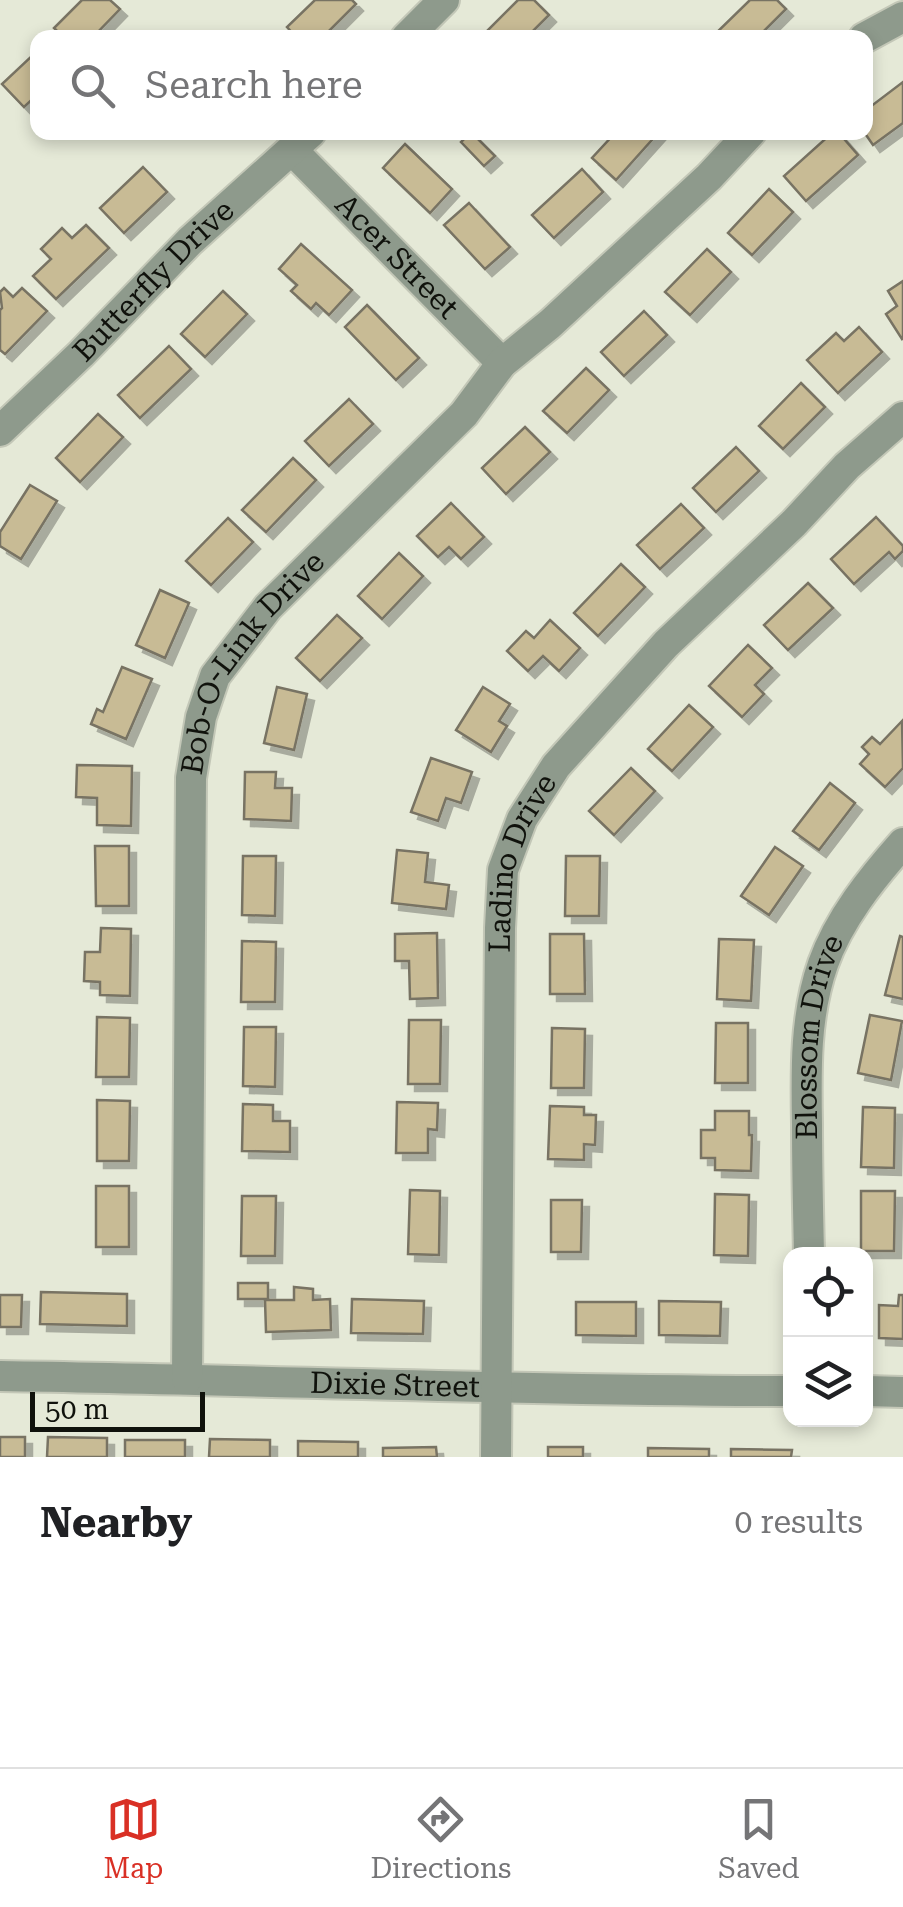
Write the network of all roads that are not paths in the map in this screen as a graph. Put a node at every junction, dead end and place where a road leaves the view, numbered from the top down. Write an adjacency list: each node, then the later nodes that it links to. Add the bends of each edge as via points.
1 (444, 0): 3 (street)
2 (903, 18): 4 (street)
3 (414, 30)
4 (873, 33)
5 (744, 140): 7 (street, Bob-O-Link Drive)
6 (302, 142): 7 (street, Acer Street); 9 (street, Butterfly Drive, via 190,241)
7 (502, 363): 13 (street, Bob-O-Link Drive, via 464,414 268,607 215,676 201,717 192,778)
8 (903, 416): 14 (street, Ladino Drive, via 666,644 556,766 522,820 503,870 500,928)
9 (0, 431)
10 (903, 843): 11 (street, Blossom Drive, via 840,926 813,997 806,1061)
11 (808, 1247)
12 (0, 1376): 13 (street, Dixie Street)
13 (188, 1379): 14 (street, Dixie Street)
14 (498, 1387): 15 (street, Dixie Street); 18 (street, Ladino Drive)
15 (783, 1391)
16 (873, 1392): 17 (street)
17 (903, 1392)
18 (496, 1457)

